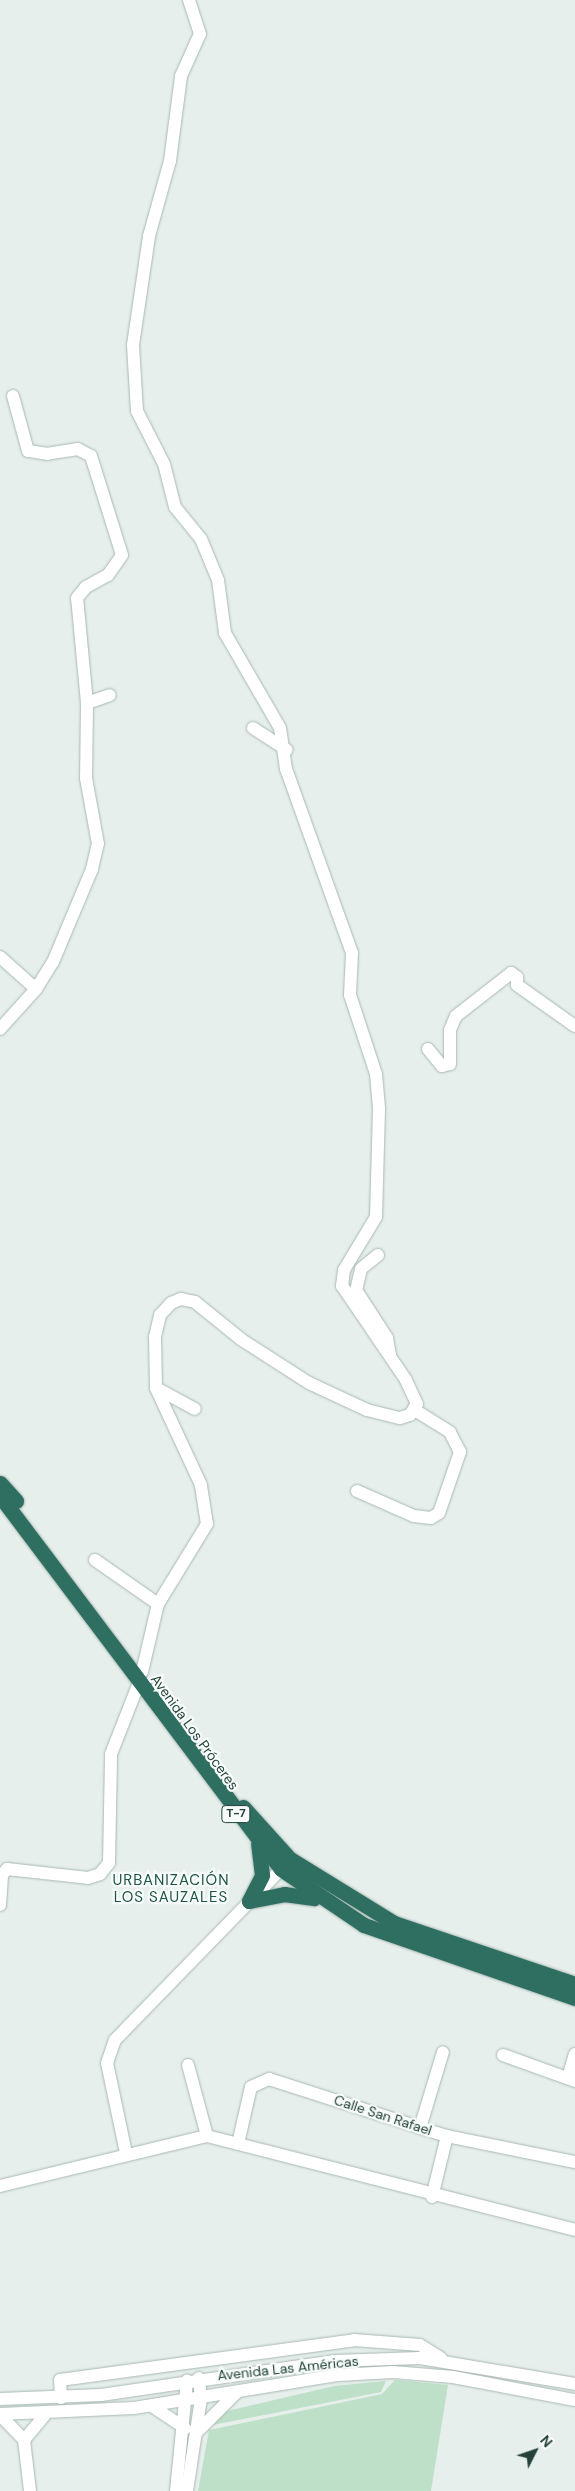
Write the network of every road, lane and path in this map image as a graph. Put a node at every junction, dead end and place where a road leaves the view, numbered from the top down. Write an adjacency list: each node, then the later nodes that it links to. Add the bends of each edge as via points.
1 (190, 0): 6 (street, via 200,34 181,76 170,161 149,236 133,345 137,410 164,464 175,507 202,539 211,564 226,633 280,728)
2 (13, 396): 4 (street, via 28,451 78,449 91,456 121,543 122,555 108,576 86,586 77,598)
3 (110, 695): 4 (street)
4 (86, 703): 8 (street, via 86,778 98,844 53,962)
5 (253, 728): 6 (street)
6 (287, 750): 13 (street, via 286,769 352,953 350,995 376,1074 379,1108 376,1217 344,1270 342,1286)
7 (0, 957): 8 (street)
8 (36, 989): 10 (street)
9 (575, 1026): 11 (street, via 517,985 517,977 511,973 456,1016 450,1030 450,1064 442,1066)
10 (0, 1029)
11 (428, 1049)
12 (378, 1255): 13 (street, via 361,1269 356,1290 387,1338)
13 (392, 1359): 16 (street, via 414,1393)
14 (156, 1388): 15 (street); 16 (street, via 154,1337 160,1315 181,1299 195,1302 242,1340 309,1383 367,1410 400,1418); 21 (street, via 200,1485 207,1524)
15 (194, 1409)
16 (416, 1410): 18 (street, via 450,1432 460,1452 439,1513 431,1518 414,1516)
17 (0, 1483): 22 (highway, Avenida Los Próceres / T-7)
18 (357, 1491)
19 (0, 1496): 22 (highway, Avenida Los Próceres / T-7)
20 (95, 1560): 21 (street)
21 (158, 1604): 22 (street)
22 (140, 1678): 23 (highway, Avenida Los Próceres / T-7); 24 (highway, Avenida Los Próceres / T-7); 27 (street, via 111,1754 109,1863 100,1874 88,1878 7,1869 2,1874)
23 (257, 1843): 24 (highway, Avenida Los Próceres / T-7); 26 (highway, via 262,1875)
24 (285, 1864): 25 (highway, Avenida Los Próceres / T-7); 26 (street); 28 (highway, Avenida Los Próceres / T-7, via 394,1923)
25 (319, 1899): 26 (highway, T-7, via 284,1894); 29 (highway, Avenida Los Próceres / T-7, via 364,1925)
26 (249, 1901): 39 (street, via 109,2050 107,2063)
27 (0, 1905)
28 (575, 1984)
29 (575, 1998)
30 (443, 2052): 35 (street)
31 (503, 2054): 34 (street)
32 (575, 2054): 34 (street)
33 (188, 2065): 36 (street)
34 (572, 2079)
35 (420, 2128): 37 (street, Calle San Rafael); 38 (street, Calle San Rafael, via 260,2079 248,2096)
36 (207, 2136): 38 (street); 39 (street)
37 (447, 2136): 40 (street, Calle San Rafael); 42 (street)
38 (238, 2144): 42 (street)
39 (126, 2153): 41 (street)
40 (575, 2162)
41 (0, 2186)
42 (432, 2197): 43 (street)
43 (575, 2230)
44 (338, 2342): 45 (street, via 420,2345); 46 (street); 47 (street)
45 (441, 2358): 46 (street, Avenida Las Américas); 49 (street, Avenida Las Américas)
46 (339, 2361): 48 (street, Avenida Las Américas)
47 (128, 2371): 50 (street); 52 (street, via 60,2380)
48 (193, 2379): 50 (street, Avenida Las Américas); 53 (street); 56 (street)
49 (575, 2384)
50 (131, 2389): 52 (street, Avenida Las Américas)
51 (236, 2393): 53 (street, Avenida Las Américas); 55 (street, Avenida Las Américas, via 338,2375 393,2372 453,2376); 60 (street)
52 (61, 2398): 54 (street, Avenida Las Américas)
53 (201, 2398): 56 (street, Avenida Las Américas); 60 (street)
54 (0, 2399)
55 (575, 2400)
56 (187, 2401): 57 (street, Avenida Las Américas); 60 (street)
57 (152, 2406): 59 (street, Avenida Las Américas); 60 (street)
58 (0, 2415): 59 (street, Avenida Las Américas); 61 (street)
59 (44, 2416): 61 (street)
60 (190, 2436): 63 (street); 64 (street)
61 (24, 2440): 62 (street)
62 (30, 2491)
63 (176, 2491)
64 (187, 2491)

